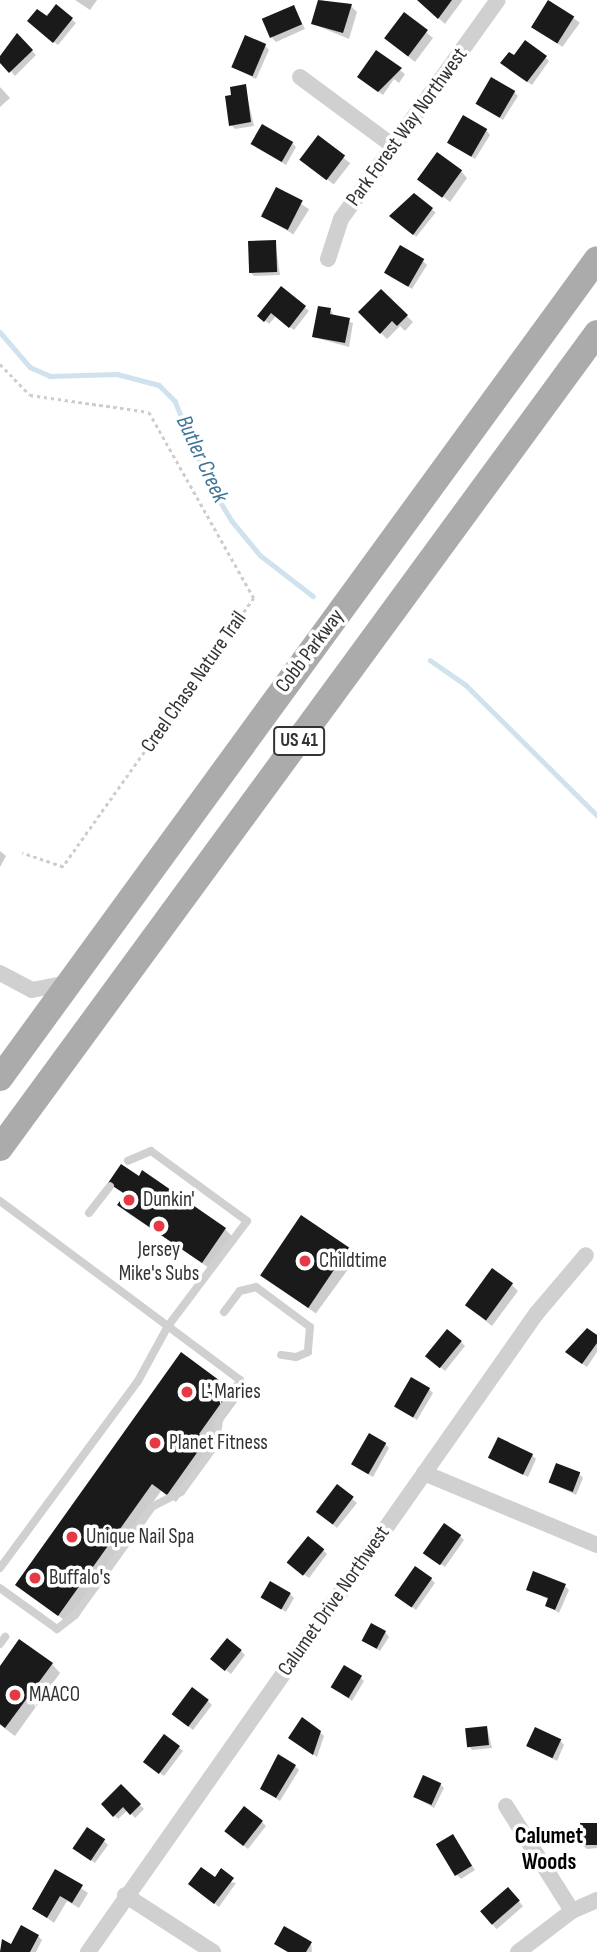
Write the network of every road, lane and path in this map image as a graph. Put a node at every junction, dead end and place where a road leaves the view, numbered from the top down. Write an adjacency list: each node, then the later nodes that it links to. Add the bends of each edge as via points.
1 (498, 0): 3 (street, Park Forest Way Northwest)
2 (300, 77): 3 (street)
3 (392, 145): 4 (street, Park Forest Way Northwest, via 341,219)
4 (328, 259)
5 (597, 259): 10 (main road, Cobb Parkway / US 41)
6 (597, 333): 12 (main road, Cobb Parkway / US 41)
7 (0, 363): 8 (path, Creel Chase Nature Trail, via 30,395 149,412 254,598 63,867)
8 (22, 853)
9 (0, 973): 10 (street, via 32,990)
10 (69, 982): 11 (main road, Cobb Parkway / US 41)
11 (0, 1078)
12 (0, 1148)
13 (128, 1161): 19 (lane, via 150,1151 247,1221)
14 (110, 1186): 16 (lane)
15 (0, 1201): 19 (lane)
16 (89, 1213)
17 (586, 1255): 21 (street, Calumet Drive Northwest, via 536,1314)
18 (224, 1312): 20 (lane, via 240,1290 256,1287 310,1327 308,1352 296,1357)
19 (168, 1326): 23 (lane, via 138,1381); 24 (lane, via 240,1380 219,1420 216,1444 181,1492 152,1507 75,1615 57,1629)
20 (281, 1355)
21 (424, 1473): 22 (street); 26 (street, Calumet Drive Northwest)
22 (597, 1545)
23 (0, 1568)
24 (0, 1588)
25 (506, 1807): 28 (street)
26 (125, 1895): 29 (street, Calumet Drive Northwest); 30 (street)
27 (597, 1899): 28 (street)
28 (572, 1911): 31 (street)
29 (88, 1952)
30 (213, 1952)
31 (518, 1952)

